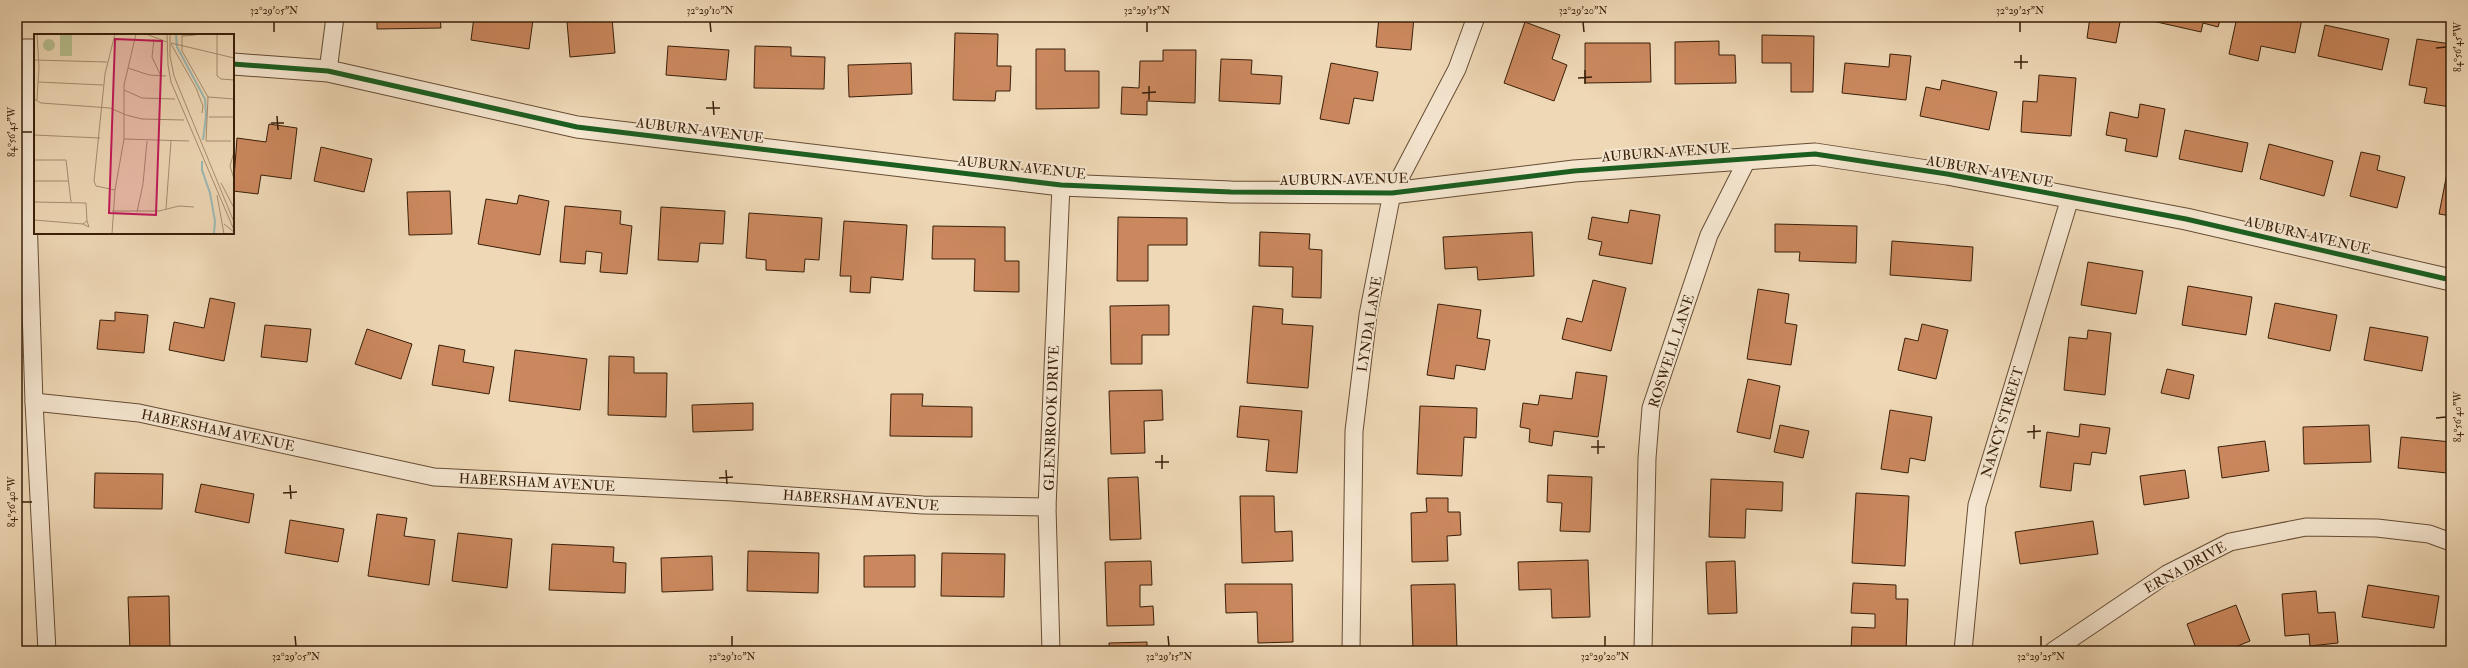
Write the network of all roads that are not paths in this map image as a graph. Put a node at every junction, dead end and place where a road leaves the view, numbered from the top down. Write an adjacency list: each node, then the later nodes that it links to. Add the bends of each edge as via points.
1 (335, 17): 5 (street)
2 (1476, 17): 8 (street, LYNDA LANE, via 1457,69)
3 (28, 50): 11 (street, via 28,216)
4 (234, 64): 5 (street, AUBURN AVENUE)
5 (328, 71): 7 (street, AUBURN AVENUE, via 577,127)
6 (1748, 158): 8 (street, AUBURN AVENUE, via 1574,170); 9 (street, AUBURN AVENUE, via 1815,154 1947,174); 17 (street, ROSWELL LANE, via 1709,235 1651,408 1647,458)
7 (1061, 185): 8 (street, AUBURN AVENUE, via 1231,192); 12 (street, GLENBROOK DRIVE)
8 (1392, 193): 16 (street, LYNDA LANE, via 1368,315 1354,431)
9 (2070, 198): 10 (street, AUBURN AVENUE, via 2186,219); 18 (street, NANCY STREET, via 1977,505)
10 (2451, 280)
11 (34, 402): 12 (street, HABERSHAM AVENUE, via 139,413 434,477 733,492 923,505); 14 (street)
12 (1048, 507): 15 (street, GLENBROOK DRIVE)
13 (2451, 542): 19 (street, ERNA DRIVE, via 2429,534 2377,528 2306,527 2230,542 2167,574)
14 (47, 651)
15 (1051, 651)
16 (1351, 651)
17 (1643, 651)
18 (1964, 651)
19 (2053, 651)

